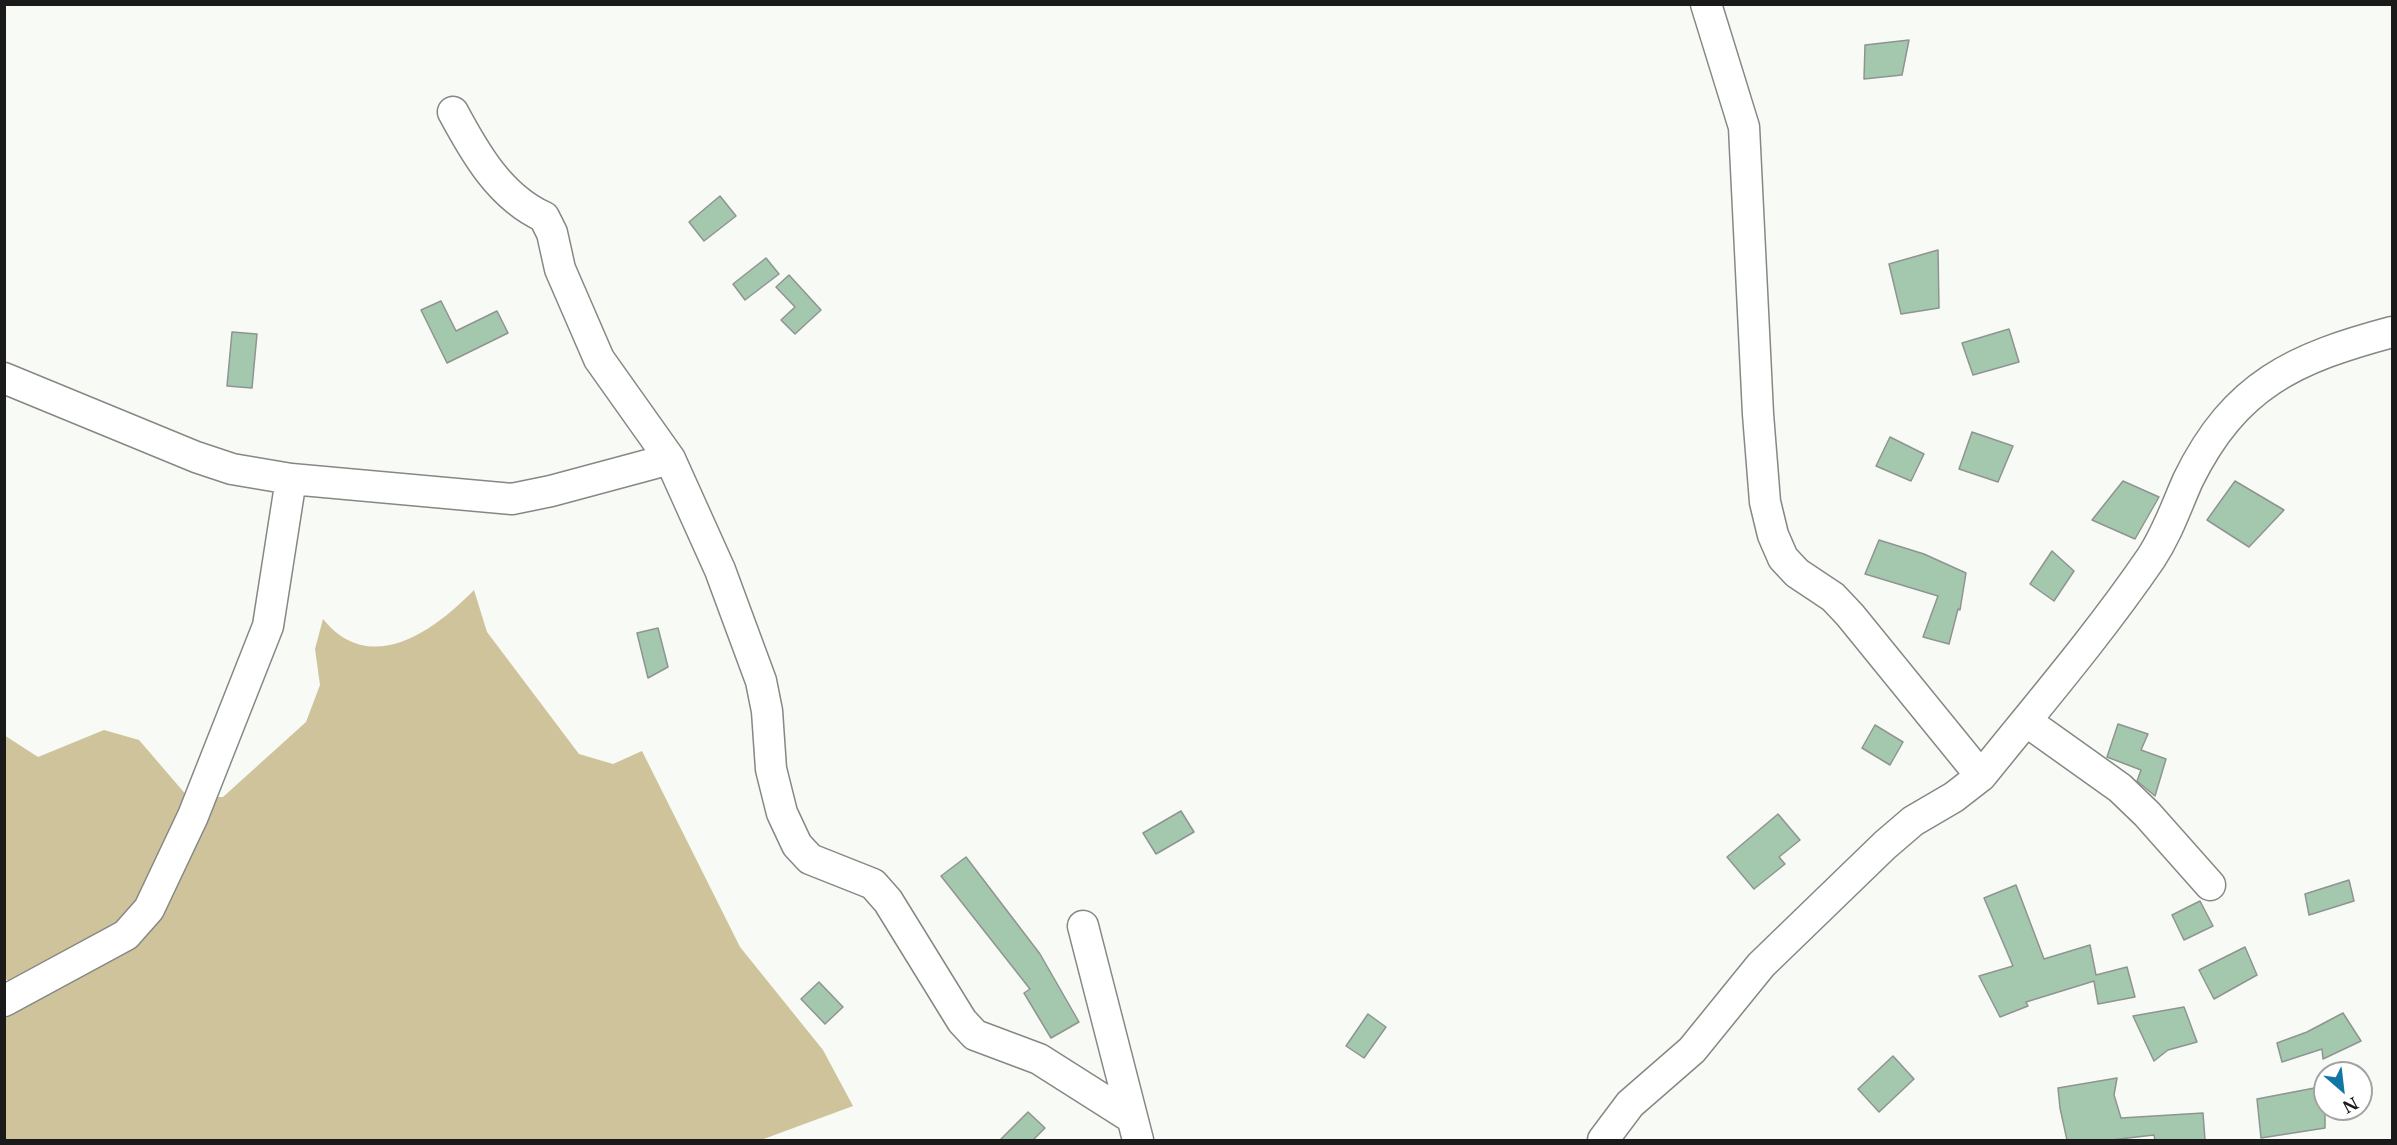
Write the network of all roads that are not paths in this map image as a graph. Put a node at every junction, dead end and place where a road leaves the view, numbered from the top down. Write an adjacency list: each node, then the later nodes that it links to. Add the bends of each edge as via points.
1 (1706, 4): 8 (street, via 1744,127 1758,414 1765,502 1773,535 1783,558 1850,615)
2 (453, 112): 5 (street, via 474,151 501,185 527,209 544,217 560,269 599,359)
3 (2392, 332): 7 (street, via 2305,359 2266,381 2244,402 2218,432 2188,480 2177,513 2153,555)
4 (4, 378): 6 (street, via 195,456 232,469)
5 (670, 459): 6 (street, via 512,499); 12 (street, via 720,570 761,681 771,769 782,813 797,845 810,860 873,884 975,1035 1039,1059)
6 (291, 479): 11 (street, via 268,626 193,816 149,909 126,935)
7 (2026, 720): 8 (street); 9 (street, via 2120,788)
8 (1981, 776): 13 (street, via 1913,821 1761,964 1692,1050 1630,1104)
9 (2210, 885)
10 (1083, 926): 12 (street)
11 (4, 1001)
12 (1135, 1129)
13 (1603, 1140)

